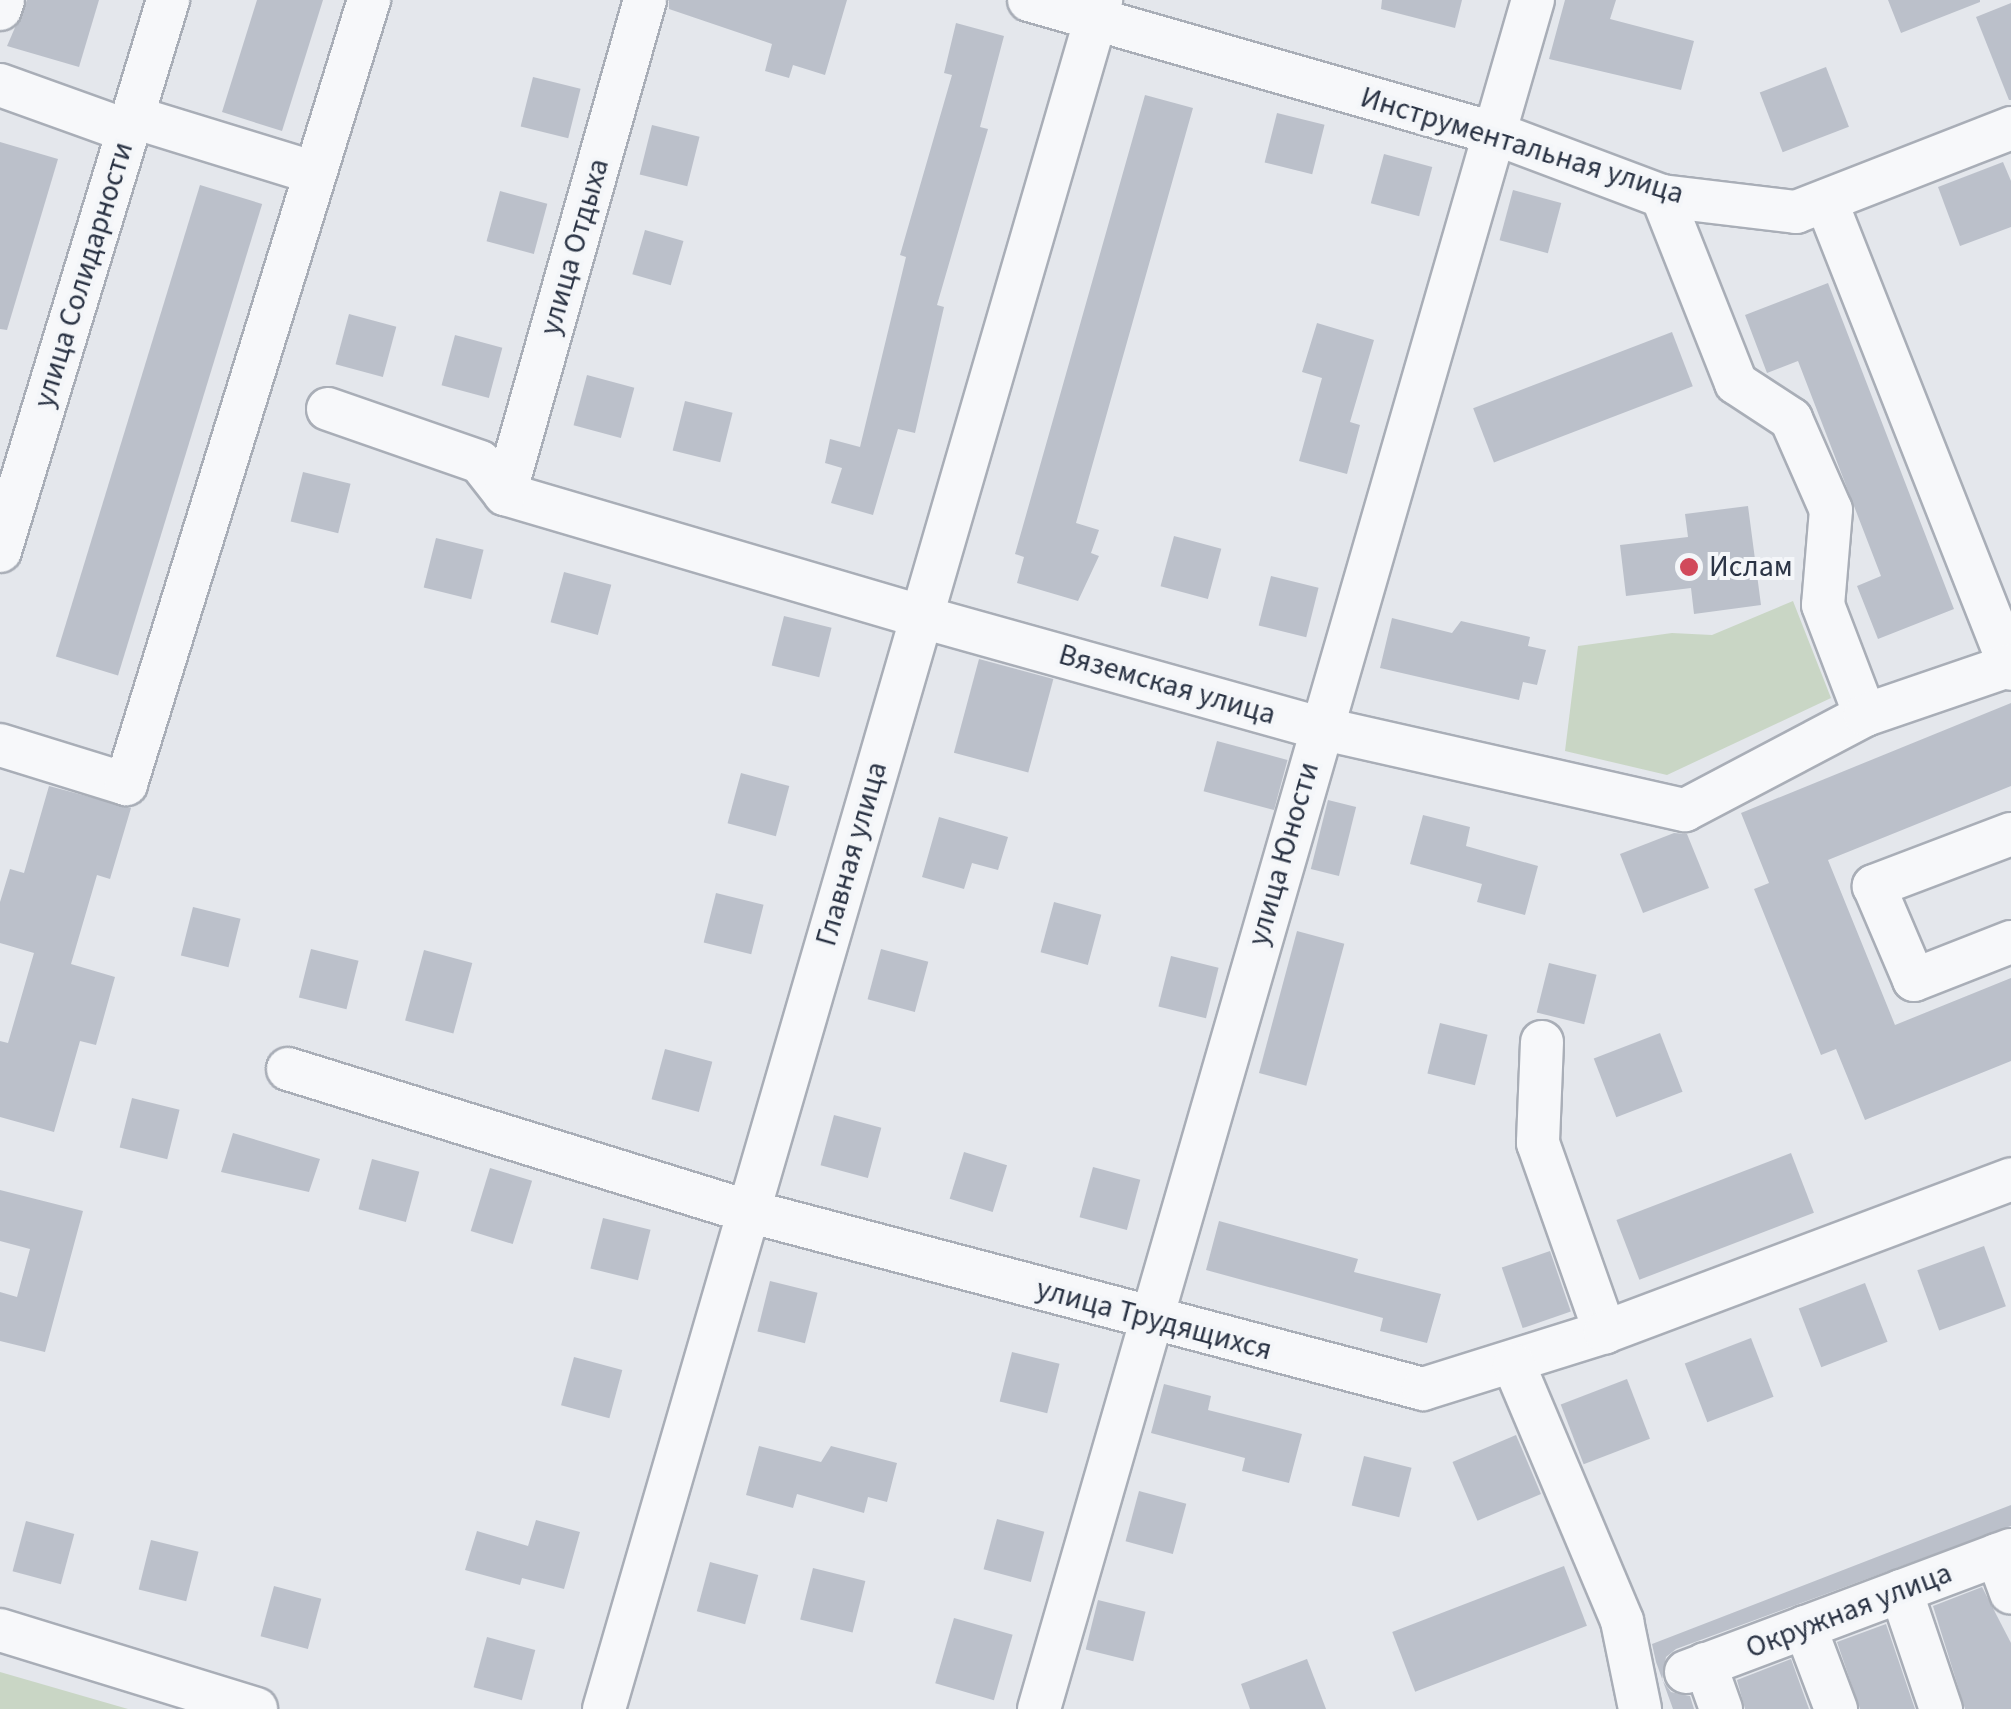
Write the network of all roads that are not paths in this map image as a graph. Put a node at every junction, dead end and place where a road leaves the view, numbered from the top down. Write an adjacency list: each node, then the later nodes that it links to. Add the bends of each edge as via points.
1 (3, 0): 7 (street)
2 (168, 0): 10 (street, улица Солидарности)
3 (369, 0): 13 (street)
4 (645, 0): 17 (street, улица Отдыха)
5 (1029, 0): 8 (street, Инструментальная улица)
6 (1534, 0): 12 (street, улица Юности)
7 (0, 9)
8 (1098, 10): 12 (street, Инструментальная улица); 19 (street, Главная улица)
9 (0, 85): 10 (street)
10 (131, 124): 13 (street); 18 (street, улица Солидарности)
11 (2011, 128): 15 (street, Инструментальная улица)
12 (1494, 133): 14 (street, Инструментальная улица); 22 (street, улица Юности)
13 (316, 174): 23 (street, via 126,784)
14 (1662, 196): 15 (street, Инструментальная улица, via 1796,212); 21 (street, via 1736,383 1791,419 1831,510 1823,605)
15 (1826, 200): 20 (street)
16 (328, 409): 17 (street, Вяземская улица, via 480,462)
17 (506, 494): 19 (street, Вяземская улица)
18 (0, 551)
19 (922, 617): 22 (street, Вяземская улица); 29 (street, Главная улица)
20 (2010, 666): 21 (street, Вяземская улица)
21 (1865, 715): 22 (street, Вяземская улица, via 1685,810)
22 (1320, 728): 30 (street, улица Юности)
23 (0, 745)
24 (2011, 834): 25 (street, via 1874,886 1914,980)
25 (2011, 942)
26 (1542, 1042): 31 (street, via 1538,1143)
27 (288, 1069): 29 (street, улица Трудящихся)
28 (2011, 1179): 31 (street, улица Трудящихся)
29 (748, 1210): 30 (street, улица Трудящихся); 38 (street, Главная улица)
30 (1150, 1320): 32 (street, улица Трудящихся, via 1424,1389); 39 (street, улица Юности)
31 (1605, 1332): 32 (street, улица Трудящихся)
32 (1514, 1365): 40 (street, via 1622,1621)
33 (2006, 1566): 34 (street, Окружная улица)
34 (1901, 1591): 35 (street, Окружная улица); 43 (street)
35 (1805, 1627): 41 (street, Окружная улица, via 1696,1668); 42 (street)
36 (0, 1630): 37 (street)
37 (256, 1709)
38 (604, 1709)
39 (1039, 1709)
40 (1640, 1709)
41 (1722, 1709)
42 (1836, 1709)
43 (1942, 1709)

